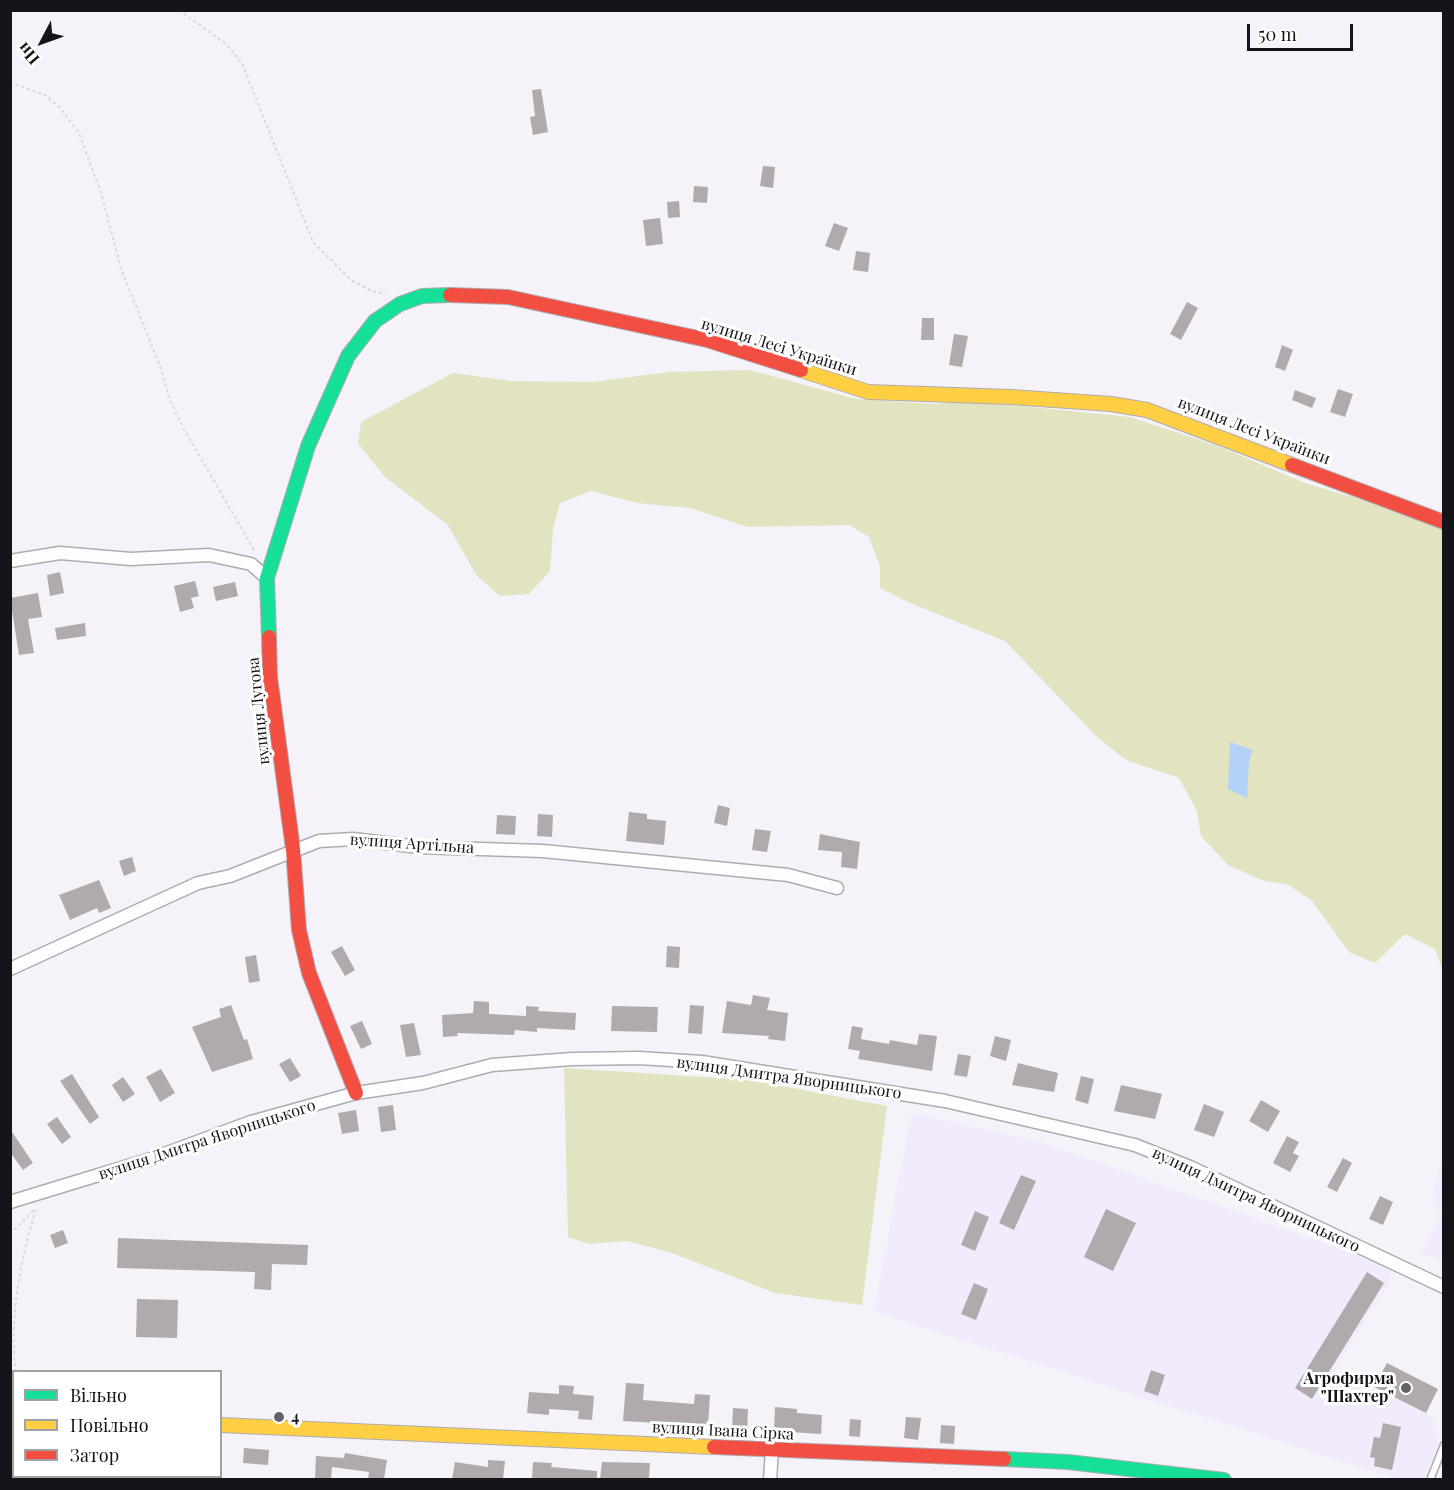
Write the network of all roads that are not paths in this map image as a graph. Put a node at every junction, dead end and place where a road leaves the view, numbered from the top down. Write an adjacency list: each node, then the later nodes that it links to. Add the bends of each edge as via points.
1 (1443, 522): 3 (street, вулиця Лесі Українки, via 1147,410 1011,397 868,392 707,340 585,312 508,297 438,294 422,296 386,311 363,333 348,356 308,446)
2 (10, 561): 3 (street, via 60,553 131,559 209,555 251,564)
3 (267, 578): 4 (street, вулиця Лугова, via 270,677)
4 (293, 849): 5 (street, вулиця Артільна, via 319,841 352,839 418,847 543,851 788,875); 6 (street, вулиця Артільна, via 230,876 198,883); 7 (street, вулиця Лугова, via 299,930 309,973)
5 (837, 888)
6 (10, 969)
7 (356, 1094): 8 (street, вулиця Дмитра Яворницького, via 251,1122 151,1159); 9 (street, вулиця Дмитра Яворницького, via 423,1083 492,1065 639,1058 702,1062 945,1101 1135,1145 1190,1167)
8 (10, 1202)
9 (1443, 1287)
10 (222, 1425): 12 (street, вулиця Івана Сірка)
11 (1443, 1445): 15 (lane)
12 (772, 1450): 13 (street); 14 (street, вулиця Івана Сірка, via 1068,1462)
13 (770, 1479)
14 (1224, 1479)
15 (1430, 1479)

